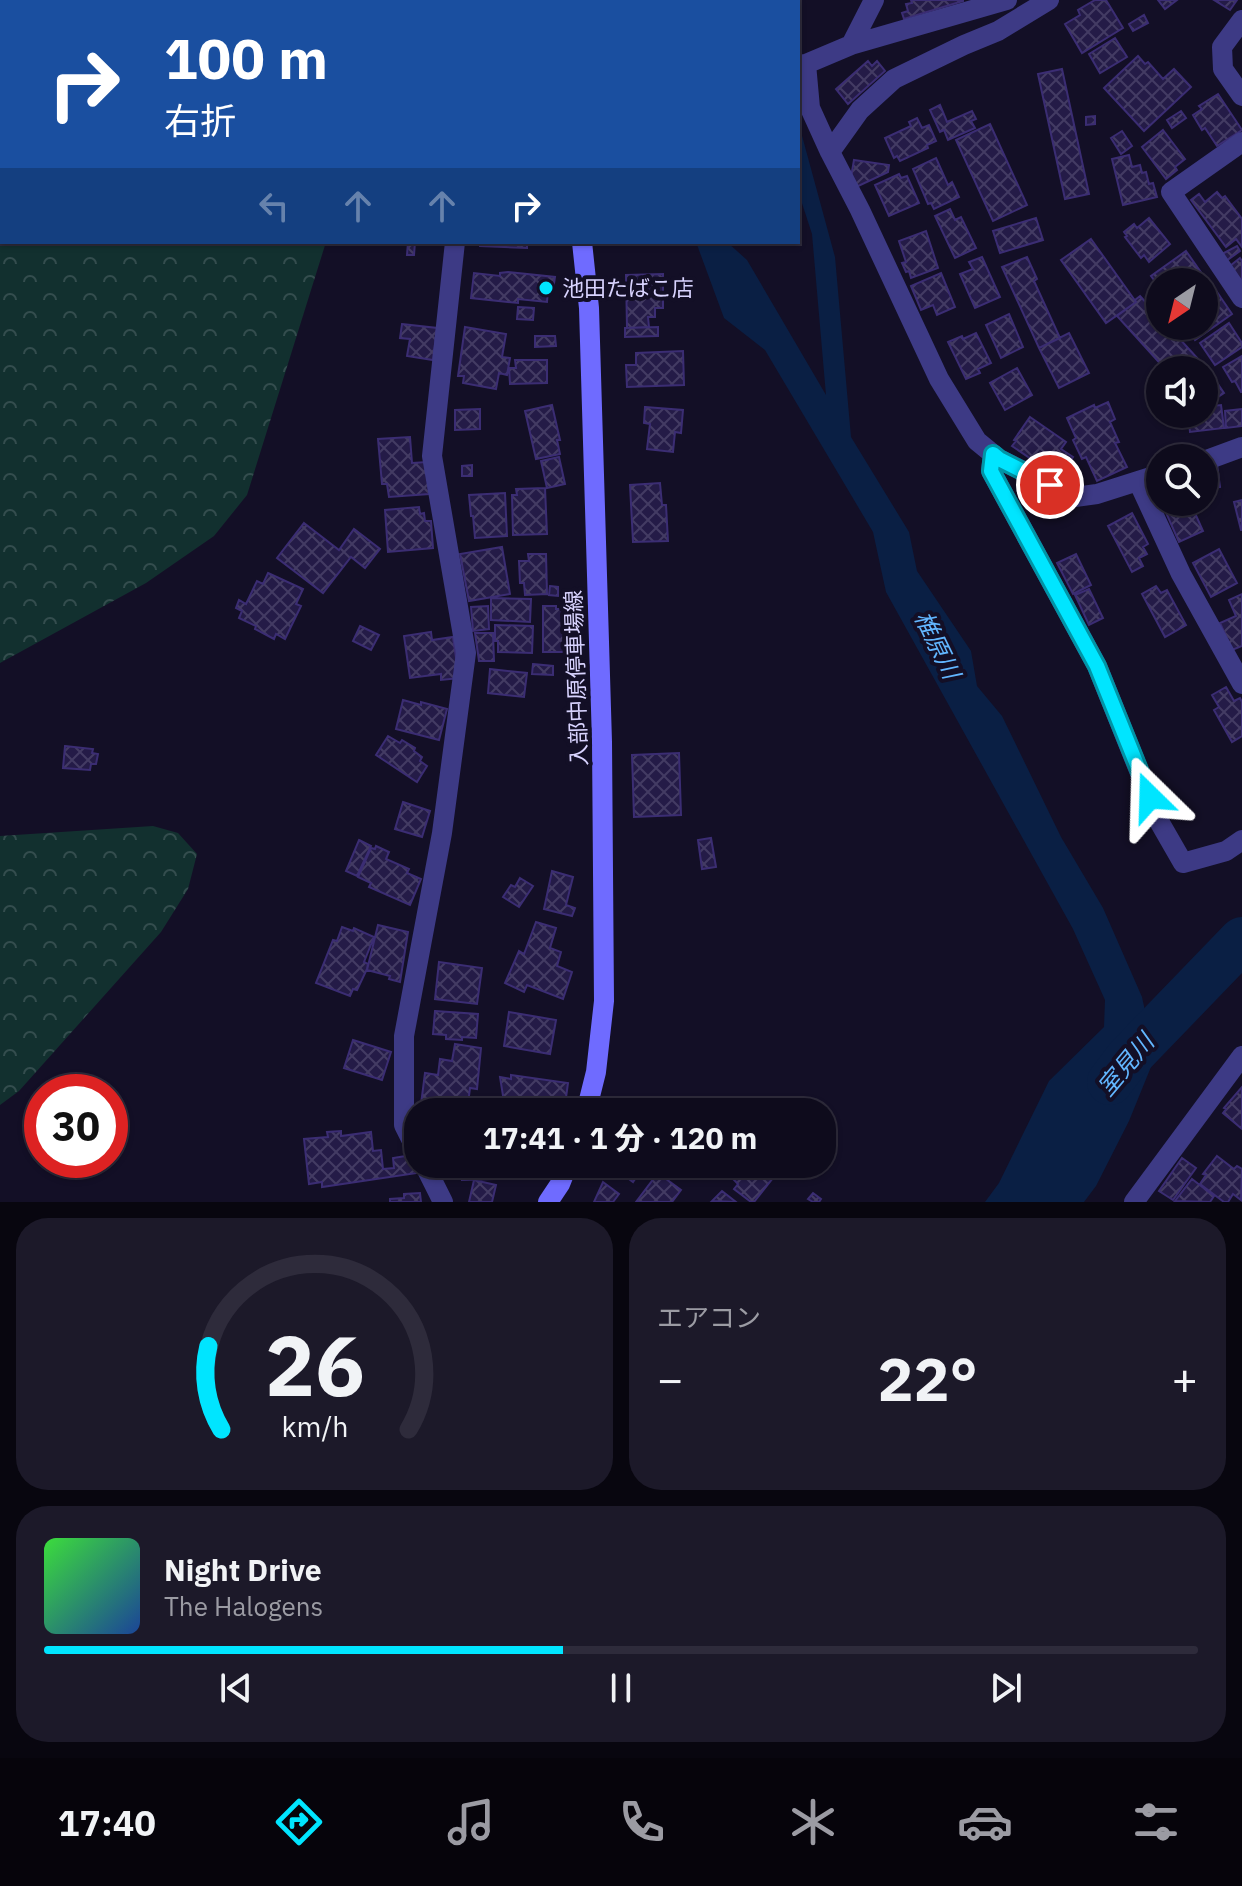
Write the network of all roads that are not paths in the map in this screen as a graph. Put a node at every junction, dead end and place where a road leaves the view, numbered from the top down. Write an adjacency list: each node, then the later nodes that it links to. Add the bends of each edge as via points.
1 (874, 0): 5 (street)
2 (1007, 0): 5 (street)
3 (1049, 0): 9 (street, via 998,31 894,79 860,110)
4 (1242, 20): 7 (street, via 1222,47 1223,69)
5 (851, 45): 6 (street)
6 (802, 65): 9 (street, via 810,108)
7 (1242, 96)
8 (1242, 142): 12 (street, via 1171,192)
9 (830, 152): 14 (street, via 939,379 977,441)
10 (455, 244): 21 (street, via 432,456 466,653 442,833 404,1036)
11 (582, 244): 22 (main road, 入部中原停車場線, via 589,308 602,742 604,1001)
12 (1242, 298)
13 (1242, 447): 15 (street)
14 (993, 454): 17 (street, via 1075,497); 19 (street, via 991,471 1097,666 1160,823 1183,863 1226,851)
15 (1218, 456)
16 (1146, 478): 17 (street)
17 (1138, 481): 18 (street, via 1181,574)
18 (1242, 684)
19 (1242, 840)
20 (1242, 1056): 27 (street)
21 (404, 1098)
22 (590, 1098)
23 (431, 1178): 25 (street)
24 (562, 1178): 26 (main road)
25 (443, 1202)
26 (548, 1202)
27 (1134, 1202)

